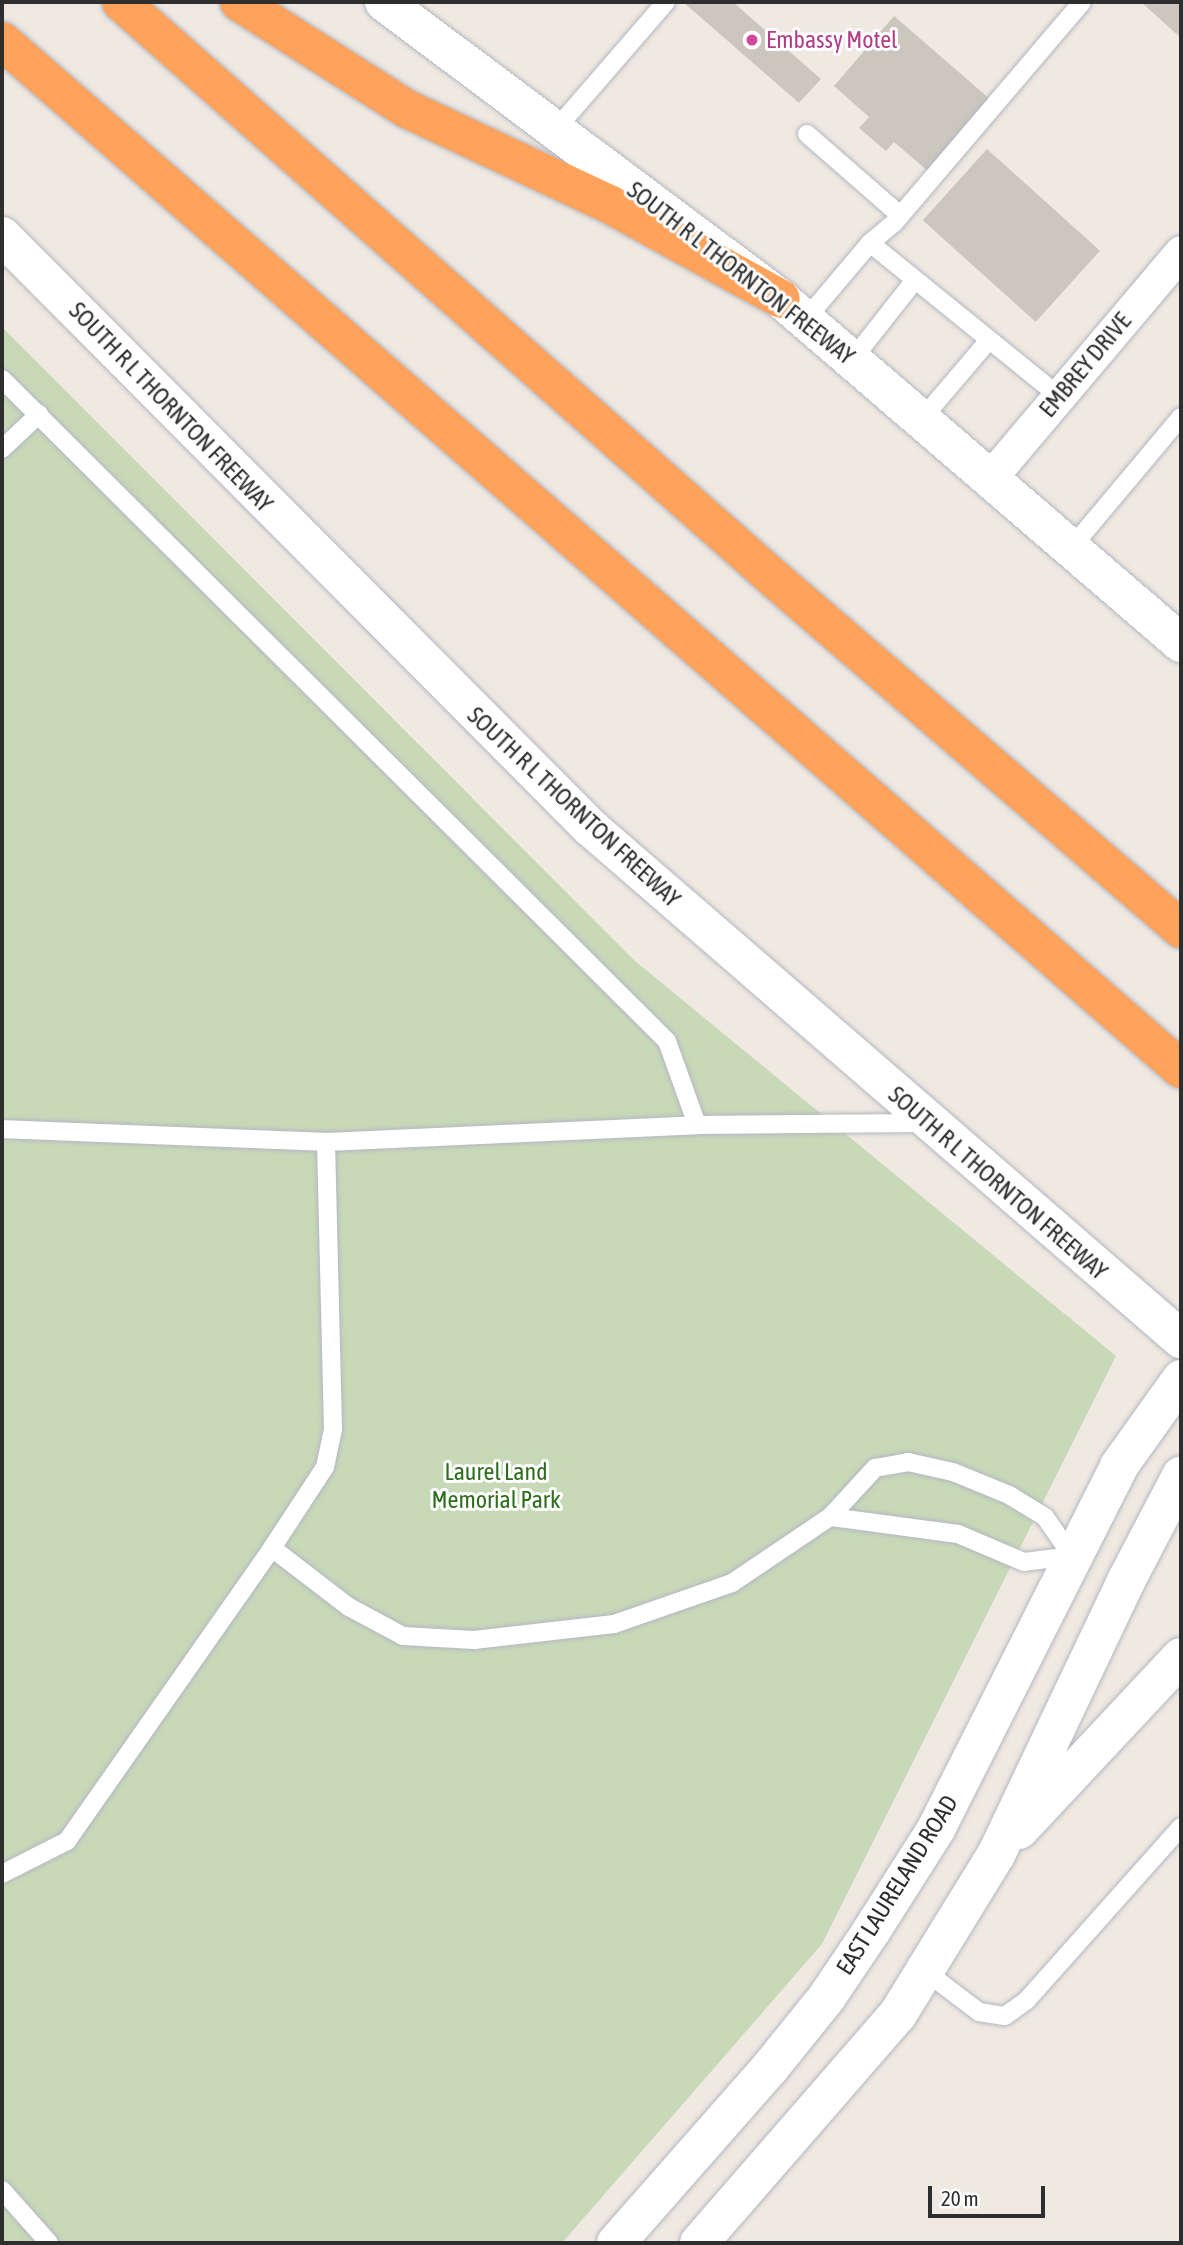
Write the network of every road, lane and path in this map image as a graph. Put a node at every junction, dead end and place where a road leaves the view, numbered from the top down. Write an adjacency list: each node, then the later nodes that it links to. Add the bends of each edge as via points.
1 (121, 2): 26 (highway, via 778,582)
2 (239, 2): 14 (highway, via 407,109 609,204)
3 (666, 2): 7 (lane)
4 (1082, 2): 9 (lane)
5 (392, 4): 7 (main road, SOUTH R L THORNTON FREEWAY)
6 (2, 41): 27 (highway)
7 (556, 129): 14 (main road, SOUTH R L THORNTON FREEWAY)
8 (807, 134): 9 (lane)
9 (900, 215): 11 (lane)
10 (2, 236): 28 (main road, SOUTH R L THORNTON FREEWAY, via 591,828)
11 (870, 243): 13 (lane); 14 (lane)
12 (1181, 252): 18 (street, EMBREY DRIVE)
13 (915, 280): 15 (lane); 16 (lane)
14 (793, 309): 16 (main road, SOUTH R L THORNTON FREEWAY)
15 (989, 340): 18 (lane); 21 (lane)
16 (852, 360): 21 (main road, SOUTH R L THORNTON FREEWAY)
17 (2, 379): 19 (lane)
18 (1059, 396): 23 (street, EMBREY DRIVE)
19 (39, 414): 22 (lane); 29 (lane, via 667,1041)
20 (1181, 417): 24 (lane)
21 (921, 420): 23 (main road, SOUTH R L THORNTON FREEWAY)
22 (2, 449)
23 (989, 479): 24 (main road, SOUTH R L THORNTON FREEWAY)
24 (1071, 548): 25 (main road, SOUTH R L THORNTON FREEWAY)
25 (1181, 643)
26 (1181, 929)
27 (1181, 1069)
28 (928, 1124): 29 (lane); 32 (main road, SOUTH R L THORNTON FREEWAY)
29 (697, 1125): 31 (lane)
30 (2, 1129): 31 (lane)
31 (326, 1142): 36 (lane, via 333,1429 325,1467)
32 (1181, 1339)
33 (1181, 1379): 37 (main road, EAST LAURELAND ROAD, via 1119,1466)
34 (1181, 1476): 38 (main road)
35 (830, 1517): 36 (lane, via 732,1583 614,1624 474,1640 403,1636 349,1607); 37 (lane, via 958,1534 1024,1562); 37 (lane, via 875,1468 908,1462 953,1472 1009,1495 1045,1517)
36 (272, 1548): 42 (lane, via 67,1841)
37 (1072, 1556): 38 (main road); 46 (main road, EAST LAURELAND ROAD, via 936,1829 872,1930 827,1997 769,2069)
38 (1126, 1581): 41 (main road)
39 (1181, 1657): 41 (main road)
40 (1181, 1827): 43 (lane, via 1027,2001 1005,2016 979,2012)
41 (996, 1855): 43 (main road)
42 (2, 1874)
43 (925, 1971): 47 (main road, via 898,2014)
44 (2, 2190): 45 (lane)
45 (49, 2243)
46 (616, 2243)
47 (699, 2243)

